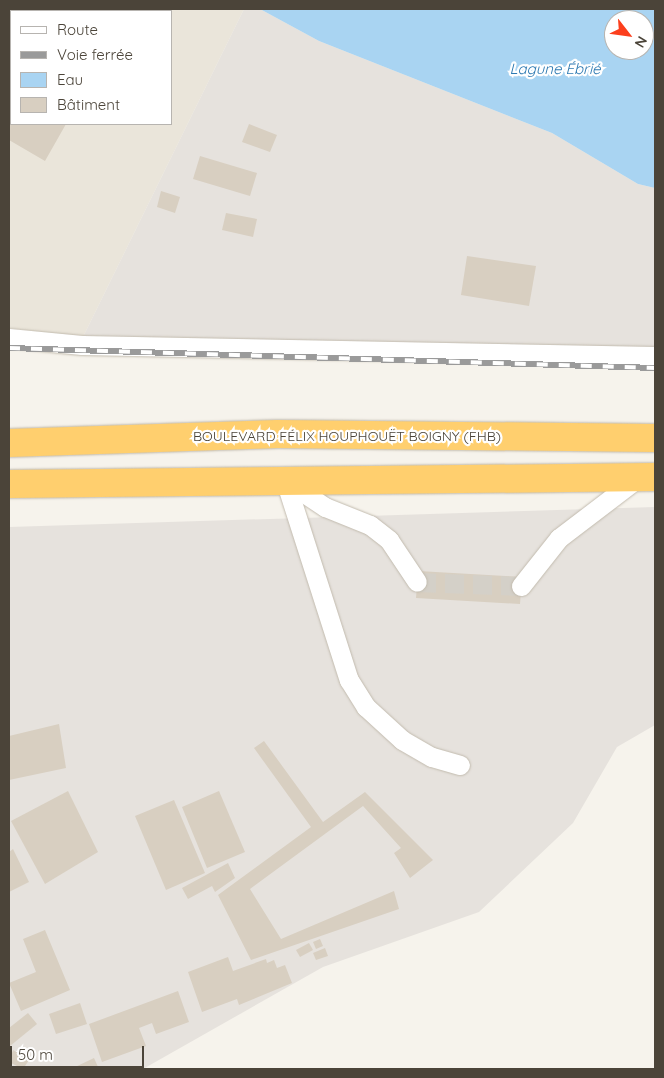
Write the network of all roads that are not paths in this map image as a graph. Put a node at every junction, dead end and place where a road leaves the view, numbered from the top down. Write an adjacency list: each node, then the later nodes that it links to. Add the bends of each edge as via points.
1 (9, 338): 2 (street, via 82,345)
2 (655, 356)
3 (655, 438): 4 (highway, BOULEVARD FÉLIX HOUPHOUËT BOIGNY (FHB), via 278,434)
4 (9, 443)
5 (647, 477): 6 (highway); 9 (street, via 571,527)
6 (285, 480): 7 (highway); 8 (street, via 325,507 370,525 389,540); 10 (street, via 349,680 366,707 402,740 432,757)
7 (9, 484)
8 (417, 582)
9 (521, 586)
10 (460, 765)

